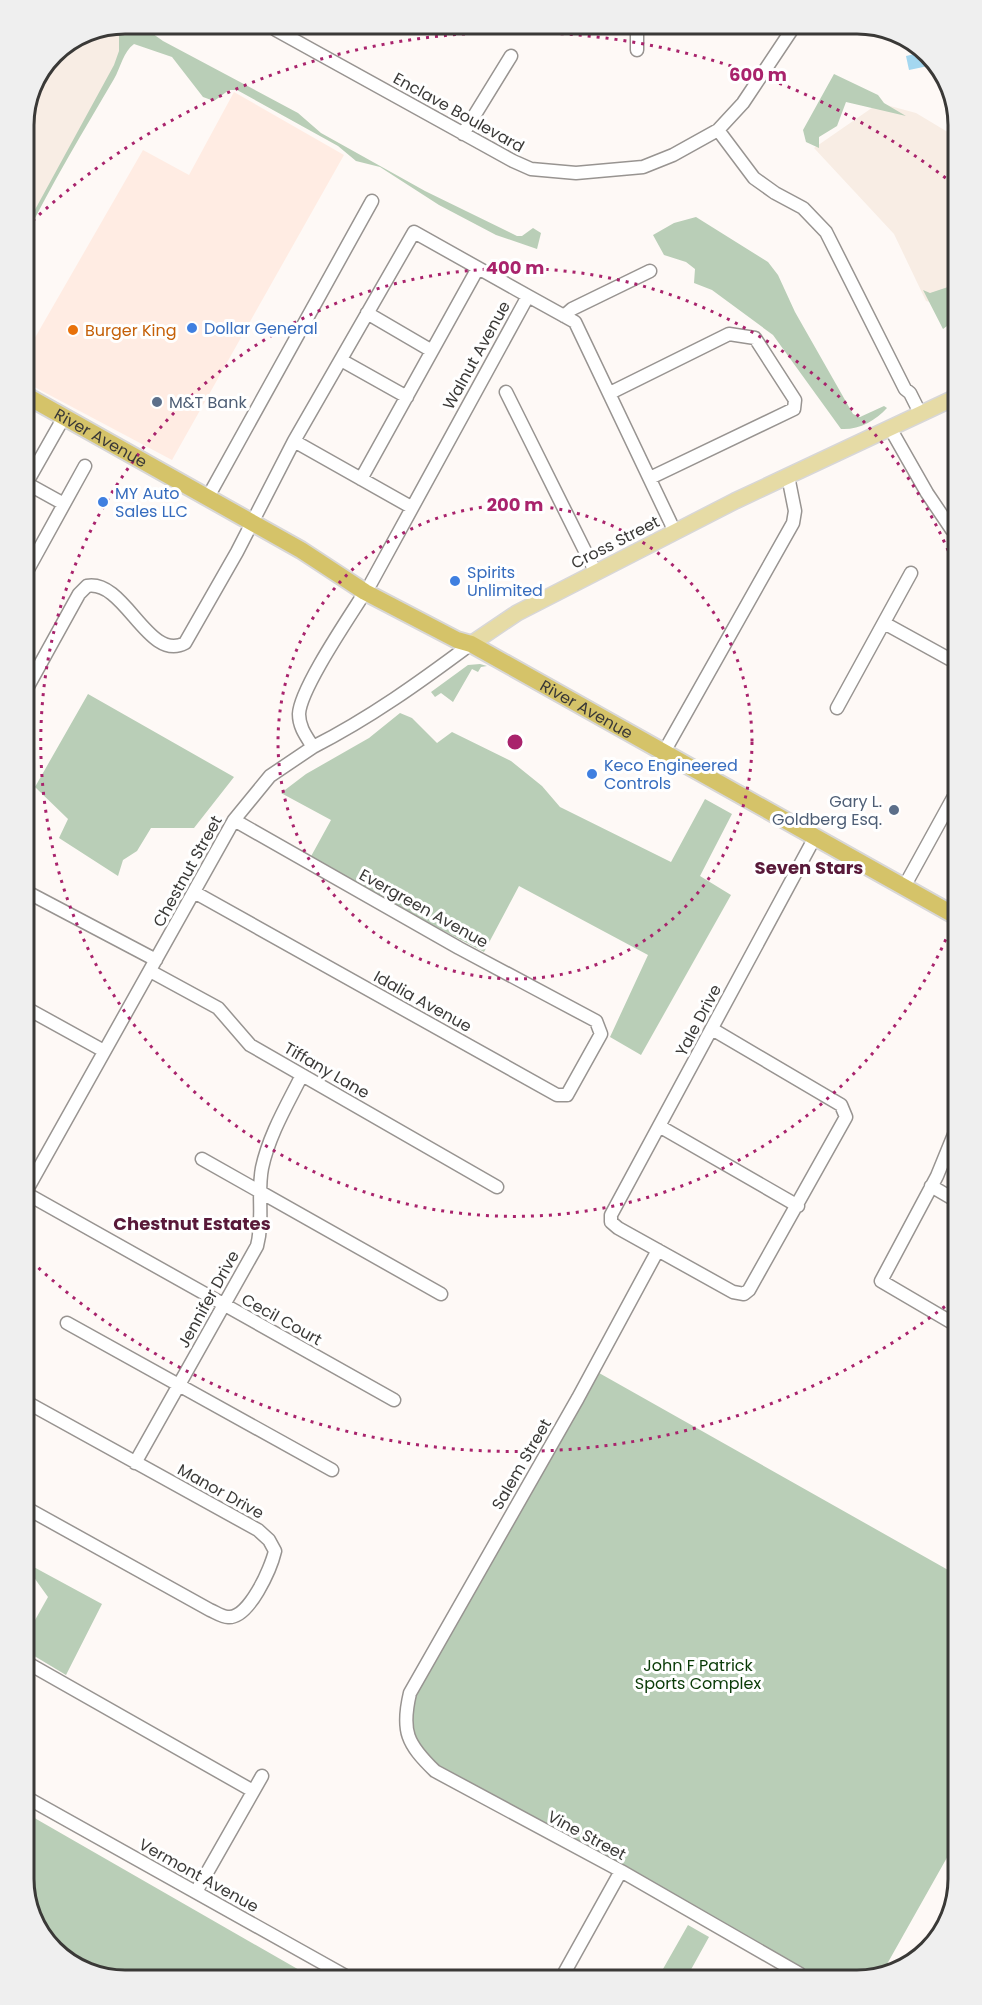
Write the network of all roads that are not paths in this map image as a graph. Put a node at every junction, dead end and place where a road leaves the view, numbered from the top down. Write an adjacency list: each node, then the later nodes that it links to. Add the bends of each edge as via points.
1 (285, 35): 7 (street, Enclave Boulevard)
2 (637, 35): 4 (street)
3 (788, 35): 6 (street, Enclave Boulevard, via 743,103)
4 (637, 50)
5 (511, 56): 7 (street)
6 (718, 129): 7 (street, Enclave Boulevard, via 643,167 576,173 531,169); 21 (street, via 754,178 803,207 826,232 904,389 910,393)
7 (464, 134)
8 (372, 201): 31 (street)
9 (478, 268): 11 (street, Walnut Avenue); 12 (street, Walnut Avenue, via 414,232); 14 (street)
10 (650, 271): 13 (street)
11 (528, 296): 13 (street); 33 (street, Walnut Avenue)
12 (367, 313): 14 (street); 15 (street, Walnut Avenue)
13 (564, 316): 17 (street, via 576,322)
14 (432, 351): 18 (street)
15 (341, 360): 18 (street); 24 (street, Walnut Avenue)
16 (506, 392): 38 (street)
17 (610, 393): 28 (street); 28 (street, via 729,334 755,338 795,400 794,409)
18 (406, 397): 29 (street)
19 (35, 401): 22 (highway, River Avenue)
20 (948, 401): 21 (main road, Cross Street)
21 (915, 416): 23 (main road, Cross Street)
22 (63, 417): 26 (street); 31 (highway, River Avenue)
23 (890, 428): 27 (main road, Cross Street); 35 (street)
24 (294, 441): 29 (street); 34 (street, Walnut Avenue)
25 (85, 466): 32 (street)
26 (35, 468)
27 (788, 476): 36 (main road, Cross Street); 47 (street, via 795,511 793,523)
28 (650, 478): 36 (street)
29 (361, 479): 33 (street)
30 (35, 489): 32 (street)
31 (208, 497): 34 (highway, River Avenue)
32 (64, 504): 37 (street)
33 (411, 507): 40 (street, Walnut Avenue)
34 (251, 521): 40 (highway, River Avenue); 44 (street, Walnut Avenue, via 185,644 174,646 148,633 117,596 98,586 87,586)
35 (948, 522)
36 (675, 532): 38 (main road, Cross Street)
37 (35, 557)
38 (596, 573): 42 (main road, Cross Street, via 518,613)
39 (911, 573): 41 (street)
40 (368, 588): 42 (highway, River Avenue, via 461,634); 46 (street, via 302,704 300,726)
41 (884, 623): 43 (street); 45 (street)
42 (471, 644): 46 (street, Cross Street, via 407,692); 47 (highway, River Avenue)
43 (948, 658)
44 (35, 674)
45 (837, 708)
46 (313, 747): 49 (street, Chestnut Street, via 270,776)
47 (664, 752): 50 (highway, River Avenue)
48 (948, 807): 51 (street)
49 (234, 820): 52 (street, Chestnut Street); 57 (street, Evergreen Avenue)
50 (815, 837): 51 (highway, River Avenue); 58 (street, Yale Drive)
51 (904, 887): 54 (highway, River Avenue)
52 (194, 892): 55 (street, Chestnut Street); 57 (street, Idalia Avenue, via 557,1095 567,1095 593,1051 601,1034)
53 (35, 896): 55 (street, Tiffany Lane)
54 (948, 912)
55 (153, 966): 59 (street, Chestnut Street); 60 (street, Tiffany Lane, via 218,1008 250,1045)
56 (34, 1014): 59 (street)
57 (597, 1024)
58 (712, 1029): 61 (street, Yale Drive); 70 (street, via 841,1105 846,1117 844,1124)
59 (104, 1051): 64 (street, Chestnut Street)
60 (302, 1075): 66 (street, Tiffany Lane); 67 (street, Jennifer Drive, via 269,1144 262,1170)
61 (659, 1126): 70 (street); 71 (street, Yale Drive, via 611,1219 618,1228)
62 (948, 1148): 65 (street)
63 (202, 1159): 67 (street)
64 (34, 1176)
65 (931, 1186): 68 (street); 74 (street, via 880,1281)
66 (497, 1187)
67 (262, 1193): 72 (street); 73 (street, Jennifer Drive, via 257,1246)
68 (948, 1196)
69 (34, 1198): 73 (street, Cecil Court)
70 (798, 1206): 71 (street, via 749,1290 740,1294)
71 (658, 1250): 83 (street, Salem Street)
72 (441, 1294)
73 (224, 1305): 76 (street, Jennifer Drive); 77 (street, Cecil Court)
74 (948, 1320)
75 (67, 1323): 76 (street)
76 (179, 1385): 79 (street, Jennifer Drive); 80 (street)
77 (394, 1400)
78 (34, 1406): 79 (street, Manor Drive)
79 (135, 1463): 81 (street, Manor Drive, via 258,1530 269,1540 275,1551 272,1565 239,1614 228,1617 210,1610)
80 (332, 1470)
81 (34, 1512)
82 (34, 1667): 85 (street)
83 (410, 1693): 87 (street, Vine Street, via 405,1716 407,1736 435,1771)
84 (262, 1776): 85 (street)
85 (253, 1791): 88 (street)
86 (34, 1802): 88 (street, Vermont Avenue)
87 (621, 1871): 90 (street); 91 (street, Vine Street)
88 (196, 1892): 89 (street, Vermont Avenue)
89 (335, 1970)
90 (566, 1970)
91 (793, 1970)

